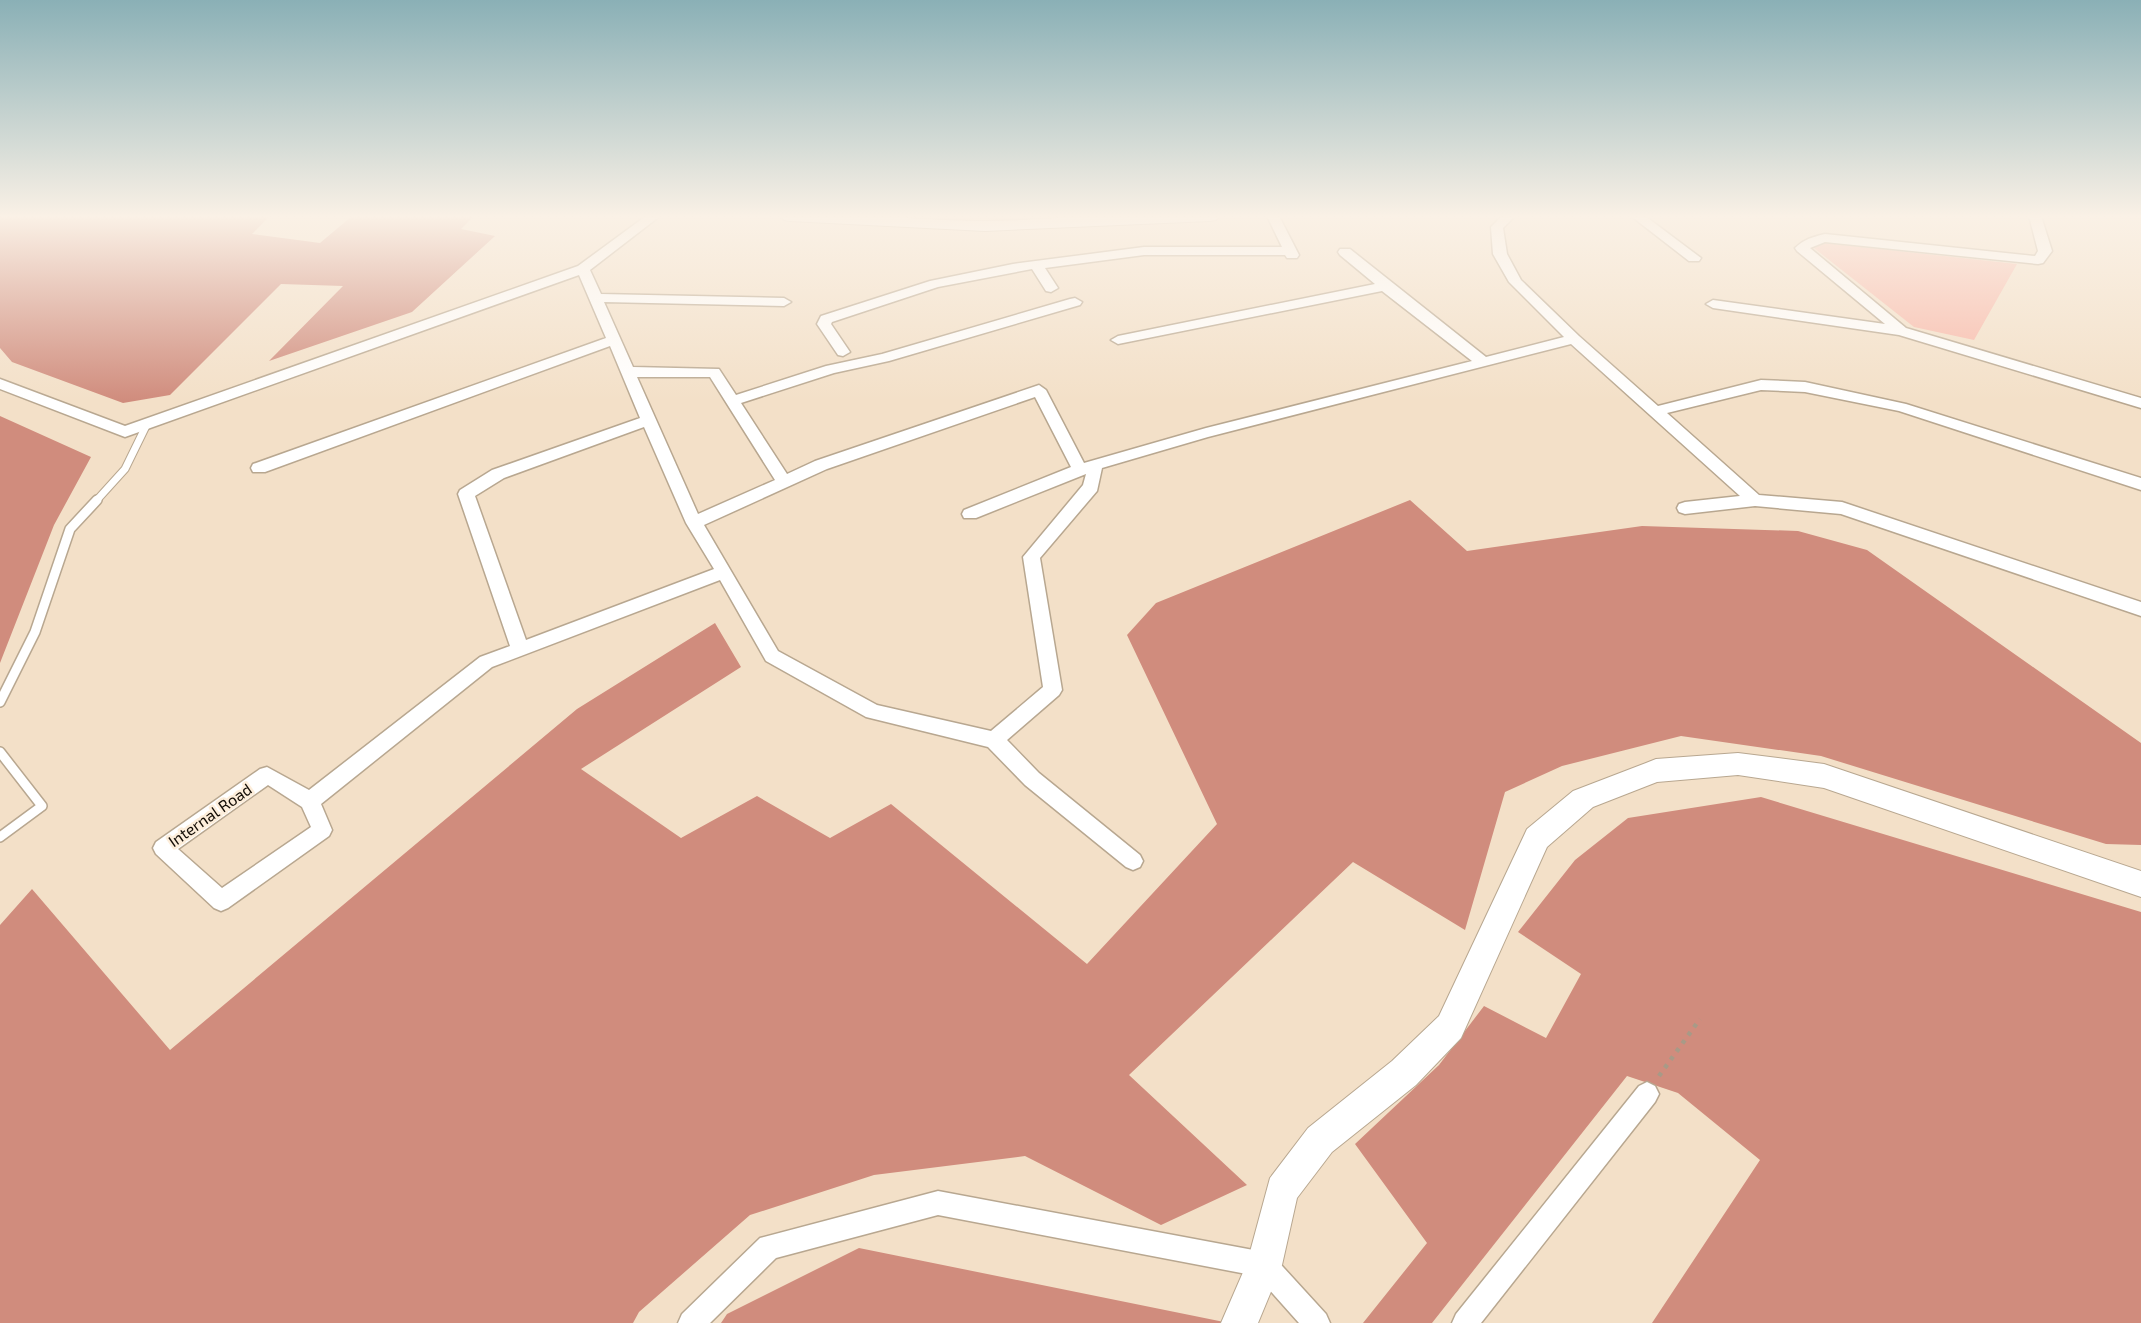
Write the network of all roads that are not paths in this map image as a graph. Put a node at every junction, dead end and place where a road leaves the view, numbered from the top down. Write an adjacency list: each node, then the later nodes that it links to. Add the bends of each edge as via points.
1 (558, 278): 26 (street)
2 (587, 278): 10 (street)
3 (968, 278): 18 (street, via 935,284 826,319 824,324)
4 (1044, 278): 9 (street)
5 (1375, 278): 8 (street)
6 (1514, 278): 15 (street)
7 (1837, 278): 14 (street)
8 (1385, 286): 17 (street); 19 (street)
9 (1051, 288)
10 (596, 298): 11 (street); 16 (street)
11 (784, 302)
12 (1075, 302): 22 (street, via 884,358 831,369)
13 (1713, 304): 14 (street)
14 (1901, 331): 23 (street)
15 (1574, 339): 19 (street); 24 (street)
16 (614, 340): 20 (street); 27 (street)
17 (1118, 340)
18 (843, 352)
19 (1484, 363): 28 (street, via 1206,433)
20 (628, 372): 22 (street, via 714,372); 25 (street)
21 (0, 384): 26 (street, via 125,432)
22 (732, 401): 29 (street)
23 (2141, 403)
24 (1657, 411): 30 (street, via 1761,385 1805,387 1901,407); 31 (street)
25 (649, 420): 34 (street); 37 (street, via 498,474 466,494)
26 (147, 424): 38 (lane, via 124,469 70,530 35,632)
27 (259, 468)
28 (1088, 468): 29 (street, via 1039,390 822,465); 33 (street); 39 (street, via 1092,487 1031,557 1053,690)
29 (784, 482): 34 (street)
30 (2141, 484)
31 (1755, 500): 32 (street); 36 (street, via 1842,508)
32 (1685, 508)
33 (970, 514)
34 (694, 523): 35 (street)
35 (724, 572): 37 (street); 39 (street, via 772,656 873,712)
36 (2141, 609)
37 (520, 649): 41 (street, via 486,662)
38 (0, 702)
39 (994, 740): 43 (street, via 1032,779)
40 (0, 752): 42 (lane, via 42,806)
41 (310, 801): 41 (street, Internal Road, via 322,830 220,901 163,848 267,775)
42 (0, 837)
43 (1133, 861)
44 (2141, 884): 46 (street, via 1824,776 1738,764 1656,771 1583,799 1537,838 1450,1027 1404,1073 1320,1140 1282,1190)
45 (1647, 1094): 50 (street)
46 (1264, 1265): 47 (street, via 938,1203 769,1247); 48 (street); 49 (street)
47 (692, 1323)
48 (1239, 1323)
49 (1317, 1323)
50 (1465, 1323)

